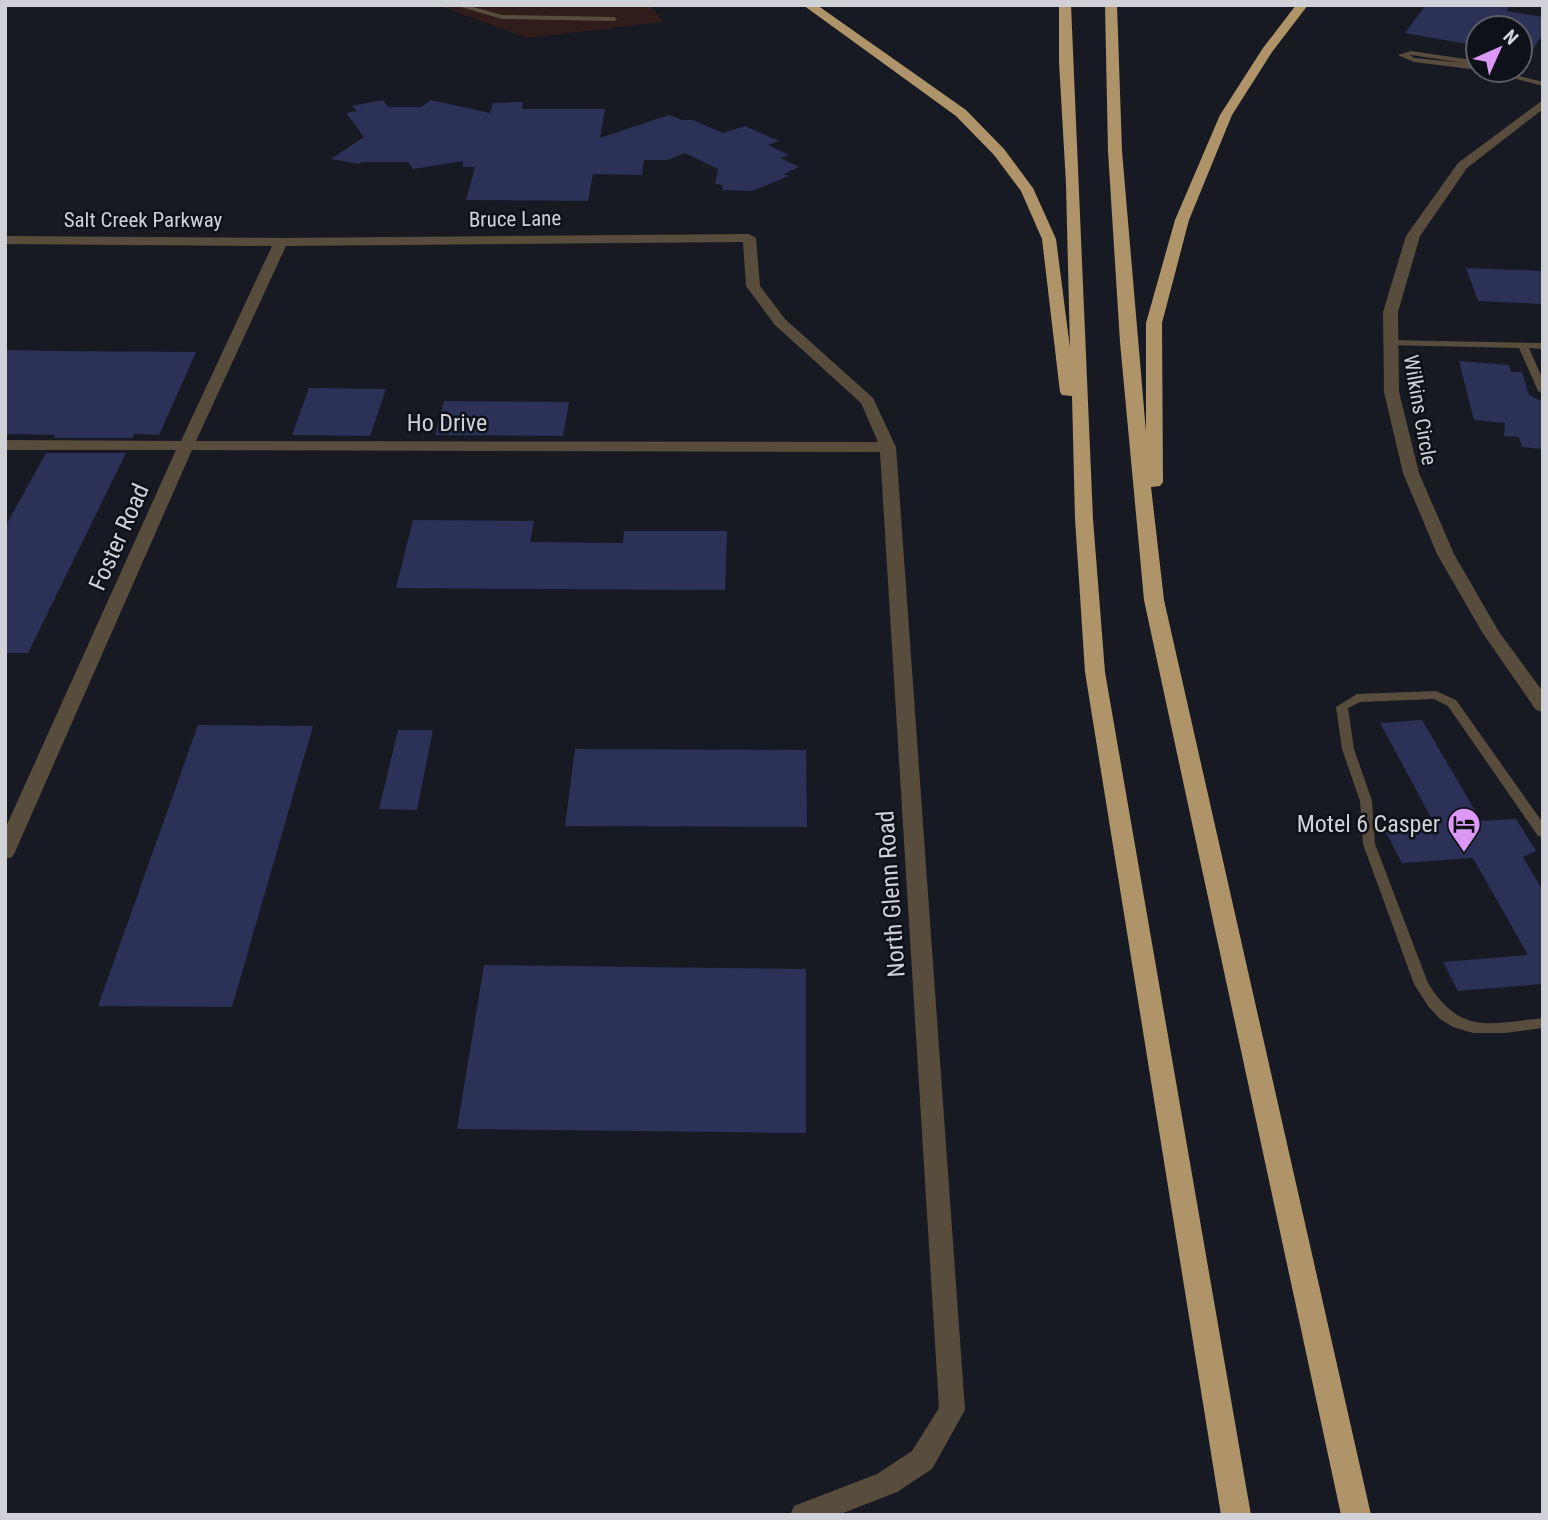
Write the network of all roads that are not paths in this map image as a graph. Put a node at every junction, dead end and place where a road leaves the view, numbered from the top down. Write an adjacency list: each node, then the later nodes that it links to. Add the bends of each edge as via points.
1 (457, 5): 6 (lane, via 502,17)
2 (809, 5): 21 (highway, via 961,113 1028,191 1049,239)
3 (1065, 5): 21 (highway)
4 (1111, 5): 22 (highway, via 1128,342)
5 (1302, 5): 22 (highway, via 1226,115 1182,220 1154,323)
6 (614, 19)
7 (1478, 67): 7 (lane, via 1469,62 1402,55 1414,60)
8 (1519, 84): 9 (lane)
9 (1543, 91)
10 (1543, 103): 14 (street, Wilkins Circle, via 1480,149 1427,210 1401,264)
11 (749, 238): 13 (street, Bruce Lane); 20 (street, North Glenn Road, via 753,286 780,322 868,401)
12 (5, 240): 13 (street, Salt Creek Parkway)
13 (281, 242): 19 (street, Foster Road)
14 (1388, 344): 15 (lane); 23 (street, Wilkins Circle, via 1388,370 1404,458 1423,509 1490,633)
15 (1523, 346): 16 (lane); 17 (lane)
16 (1543, 346)
17 (1543, 391)
18 (5, 445): 19 (street, Ho Drive)
19 (186, 446): 20 (street, Ho Drive); 25 (street, Foster Road)
20 (888, 447): 27 (street, North Glenn Road, via 952,1410 922,1461 887,1483)
21 (1084, 519): 28 (highway, via 1095,672)
22 (1154, 600): 29 (highway)
23 (1543, 706)
24 (1543, 833): 26 (lane, via 1452,702 1436,695 1357,698 1342,708 1348,749 1366,801 1370,844 1431,1004 1450,1021 1478,1030)
25 (5, 852)
26 (1543, 1023)
27 (804, 1515)
28 (1236, 1515)
29 (1356, 1515)

